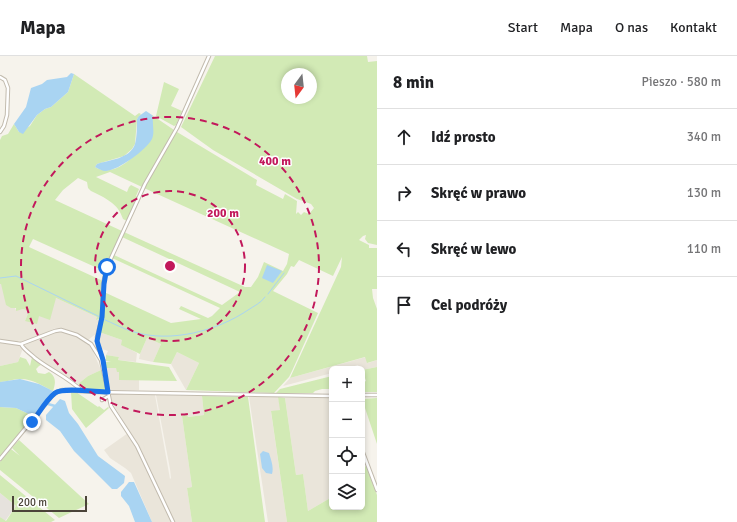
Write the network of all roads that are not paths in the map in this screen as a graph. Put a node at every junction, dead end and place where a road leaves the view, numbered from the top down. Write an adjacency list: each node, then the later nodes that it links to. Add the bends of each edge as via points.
1 (209, 56): 6 (street, via 177,128 145,184 107,267 102,317 97,337)
2 (0, 77): 3 (street, via 5,80 8,88 4,126)
3 (0, 132)
4 (0, 341): 5 (street)
5 (21, 344): 6 (street, via 55,331 66,331 89,342); 7 (street, via 46,367)
6 (103, 365): 8 (street)
7 (82, 391): 8 (street); 15 (street, via 62,390 52,396)
8 (108, 392): 10 (street); 17 (street, via 111,406 137,446)
9 (377, 395): 11 (street)
10 (329, 396)
11 (365, 396)
12 (107, 397): 13 (street)
13 (102, 400)
14 (365, 458): 16 (street)
15 (0, 459)
16 (377, 490)
17 (173, 522)

